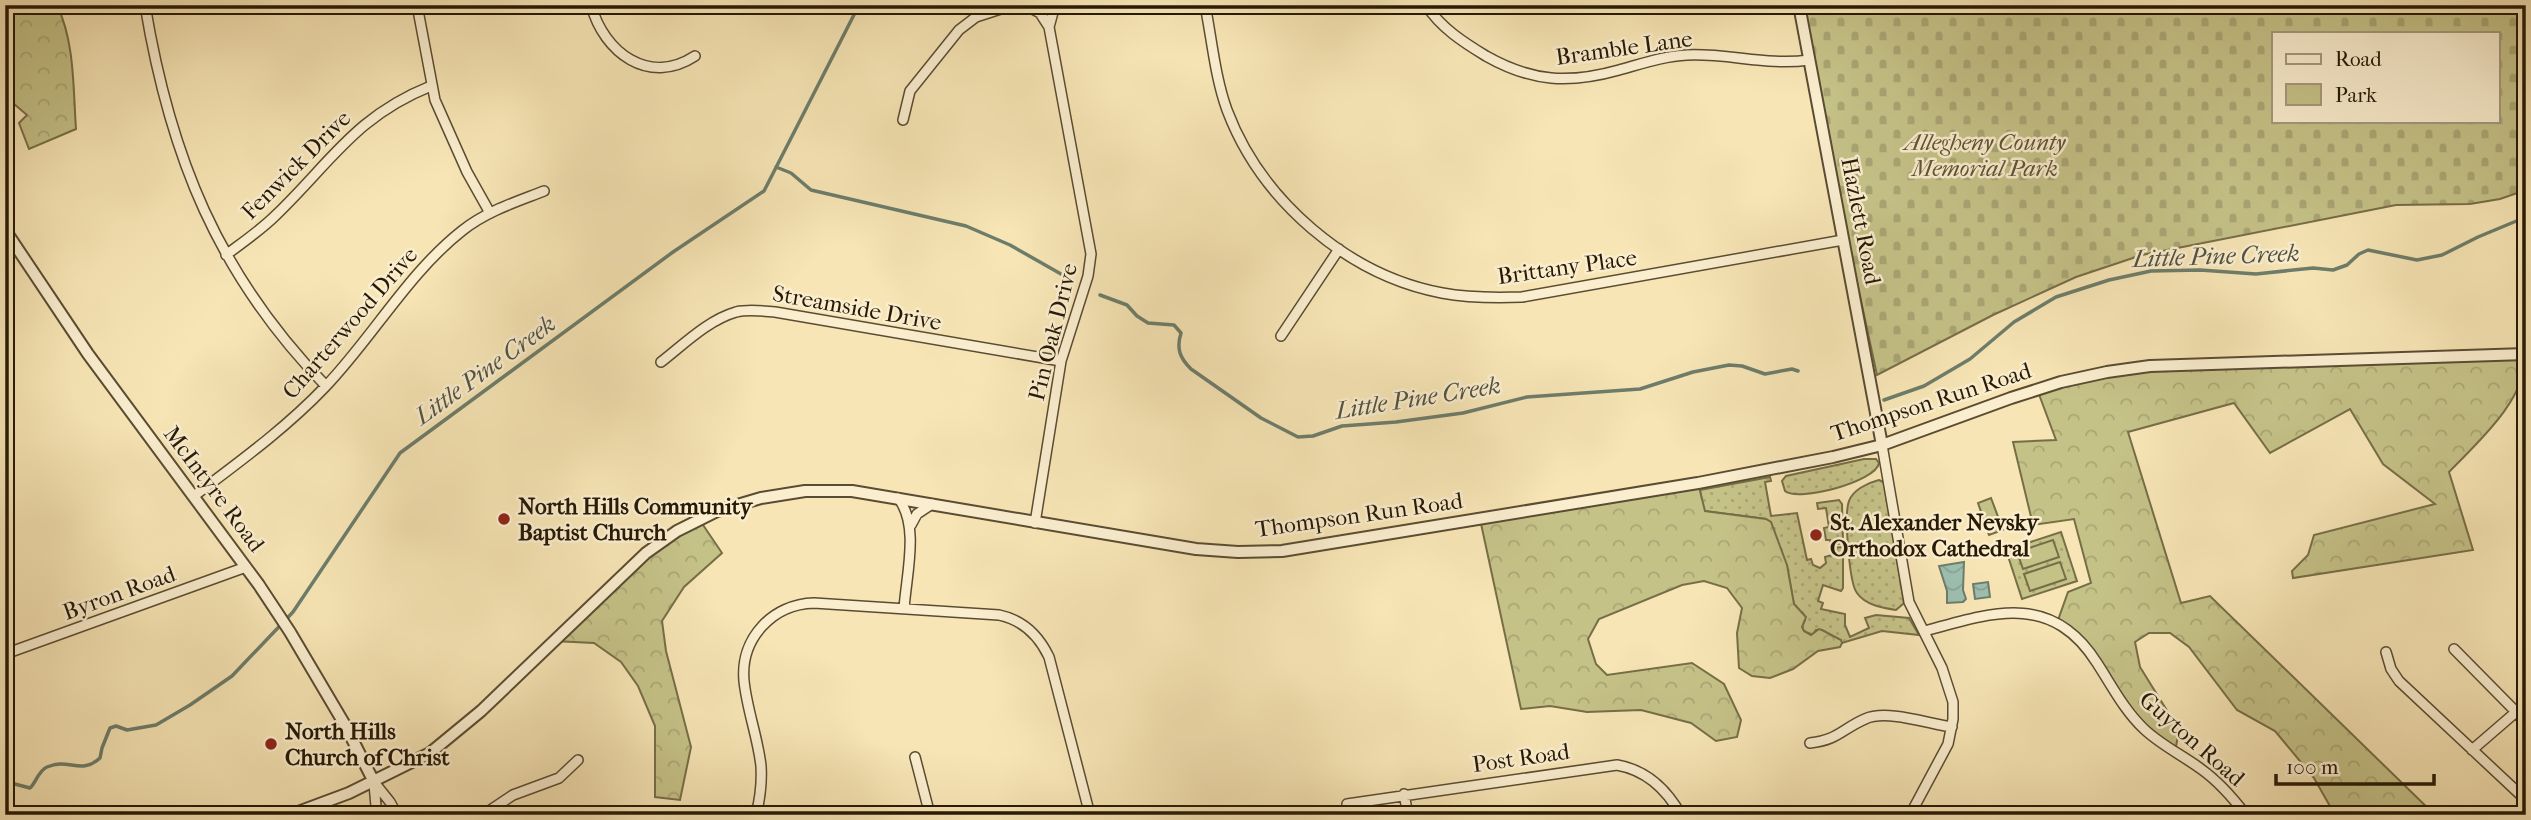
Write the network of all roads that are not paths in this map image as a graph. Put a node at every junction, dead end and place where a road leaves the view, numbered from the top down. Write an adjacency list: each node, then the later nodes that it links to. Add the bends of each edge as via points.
1 (145, 5): 20 (street, via 181,155)
2 (417, 5): 13 (street)
3 (591, 5): 11 (street, via 605,38 635,61 667,67)
4 (1013, 5): 14 (street, via 976,17 959,30 911,91)
5 (1025, 5): 10 (street, via 1040,13)
6 (1055, 5): 10 (street, Pin Oak Drive)
7 (1205, 5): 19 (street, Brittany Place, via 1222,91 1245,146 1281,198)
8 (1426, 5): 12 (street, Bramble Lane, via 1463,42 1507,67 1543,78 1586,77 1684,55 1784,63)
9 (1799, 5): 12 (street, Hazlett Road)
10 (1049, 27): 23 (street, Pin Oak Drive, via 1091,247 1088,276)
11 (695, 56)
12 (1809, 60): 18 (street, Hazlett Road)
13 (432, 86): 16 (street, via 452,141); 20 (street, Fenwick Drive, via 363,124 277,215)
14 (903, 120)
15 (544, 191): 16 (street, Charterwood Drive)
16 (490, 213): 25 (street, Charterwood Drive, via 435,256)
17 (5, 230): 27 (street, McIntyre Road, via 88,354)
18 (1843, 240): 19 (street, Brittany Place, via 1541,294 1495,298 1421,288); 26 (street, Hazlett Road)
19 (1339, 249): 21 (street)
20 (226, 255): 25 (street, via 273,325)
21 (1281, 335)
22 (2526, 354): 26 (street, Thompson Run Road, via 2150,366 2107,372 2037,389)
23 (1061, 360): 24 (street, Streamside Drive, via 750,310 718,320); 30 (street, Pin Oak Drive)
24 (661, 362)
25 (326, 386): 27 (street, Charterwood Drive)
26 (1882, 445): 30 (street, Thompson Run Road, via 1698,483 1282,551 1196,549); 34 (street, via 1909,602)
27 (194, 496): 32 (street, McIntyre Road)
28 (898, 498): 29 (street, Thompson Run Road); 31 (street); 47 (street, Thompson Run Road, via 852,491 805,491 740,503 699,519 646,553 444,742)
29 (932, 504): 30 (street, Thompson Run Road); 31 (street, via 917,514)
30 (1035, 523)
31 (911, 525): 33 (street)
32 (246, 567): 38 (street, Byron Road); 47 (street, McIntyre Road, via 290,632)
33 (904, 609): 55 (street, via 798,604 775,614 757,633 744,677 761,769); 57 (street, via 999,615 1017,621 1038,638 1053,668)
34 (1925, 631): 42 (street, via 1949,686); 61 (street, Guyton Road, via 2008,613 2052,620 2087,650 2137,722 2212,778)
35 (2523, 648): 39 (street)
36 (2454, 649): 40 (street)
37 (2386, 652): 44 (street, via 2399,681)
38 (5, 654)
39 (2526, 662)
40 (2516, 712): 41 (street); 44 (street)
41 (2526, 722)
42 (1952, 727): 43 (street, via 1874,716 1827,741); 60 (street, via 1944,753)
43 (1810, 743)
44 (2473, 750): 49 (street)
45 (915, 758): 56 (street)
46 (578, 760): 54 (street, via 559,778 513,795)
47 (374, 782): 51 (street, Thompson Run Road); 52 (street, McIntyre Road); 53 (street, McIntyre Road)
48 (1405, 794): 50 (street, Post Road); 58 (street); 59 (street, Post Road, via 1617,765 1653,780)
49 (2526, 800)
50 (1347, 804)
51 (290, 815)
52 (380, 815)
53 (397, 815)
54 (484, 815)
55 (756, 815)
56 (930, 815)
57 (1090, 815)
58 (1408, 815)
59 (1681, 815)
60 (1910, 815)
61 (2246, 815)

